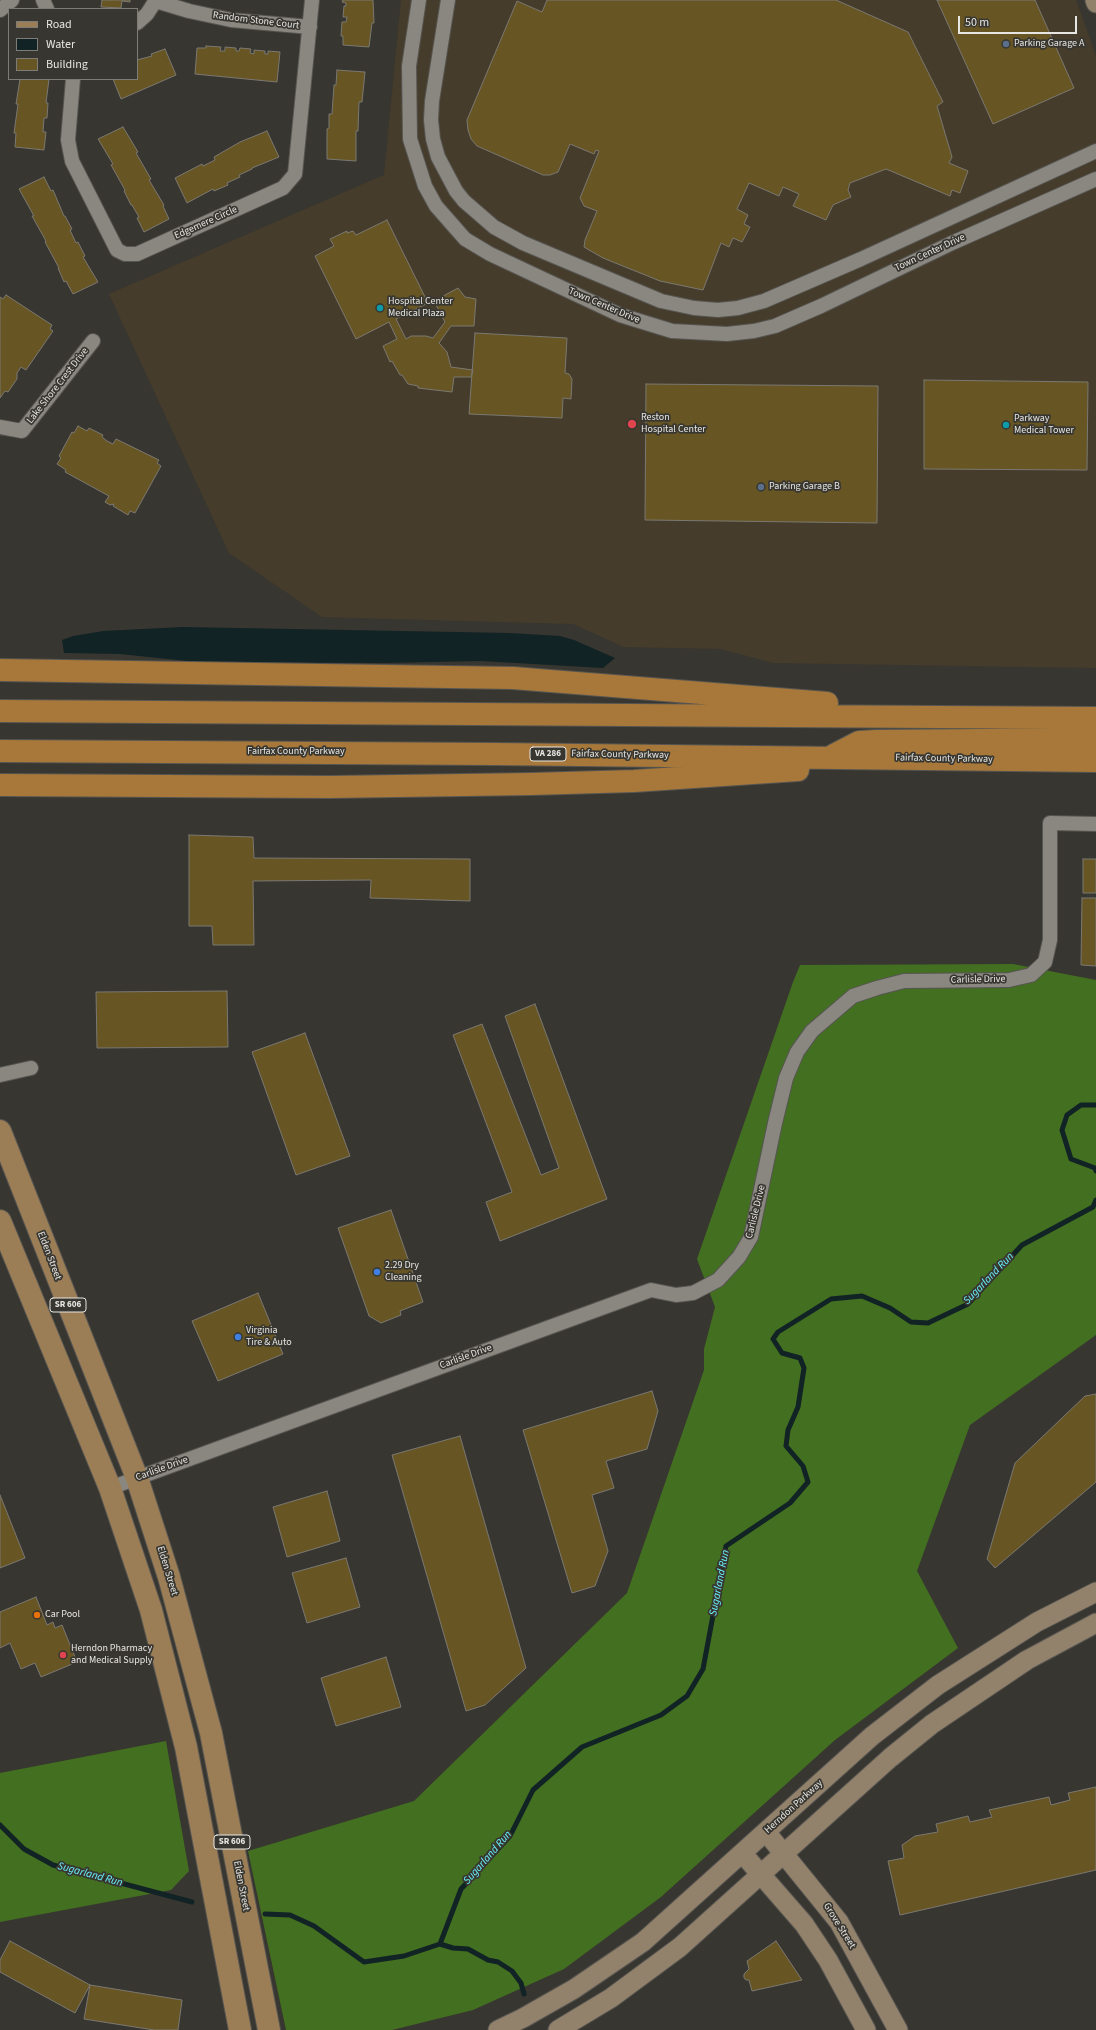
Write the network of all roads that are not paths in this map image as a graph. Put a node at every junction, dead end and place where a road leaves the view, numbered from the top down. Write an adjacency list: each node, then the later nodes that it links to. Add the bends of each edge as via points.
1 (12, 0): 8 (street)
2 (156, 0): 9 (street); 10 (street, Random Stone Court, via 189,11 231,20)
3 (312, 0): 10 (street, Edgemere Circle)
4 (419, 0): 13 (street, Town Center Drive, via 409,66 410,139 421,174 436,206 465,239 490,254 620,315 672,331 727,334 775,326)
5 (448, 0): 12 (street, via 431,120 438,157 456,191 472,209 494,227 523,243 661,301 718,310 764,301)
6 (1095, 0): 7 (main road)
7 (1096, 4)
8 (0, 10)
9 (138, 22)
10 (310, 27): 11 (street, Edgemere Circle, via 295,174 283,188 137,254 125,254 117,250 72,160 68,140)
11 (73, 80)
12 (1096, 151)
13 (1096, 178)
14 (93, 341): 15 (street, Lake Shore Crest Drive, via 22,432)
15 (0, 427)
16 (0, 670): 18 (highway, via 513,678)
17 (0, 711): 18 (highway)
18 (984, 718): 19 (highway)
19 (1096, 718)
20 (1096, 739): 22 (highway, via 859,742)
21 (0, 751): 22 (highway, Fairfax County Parkway / VA 286)
22 (832, 756): 23 (highway, Fairfax County Parkway / VA 286)
23 (980, 760): 24 (highway, Fairfax County Parkway / VA 286); 25 (highway, via 634,781 539,784 330,787)
24 (1096, 761)
25 (0, 785)
26 (1096, 824): 31 (street, Carlisle Drive, via 1050,823 1050,940 1045,962 1031,975 1009,980 904,981 853,996 812,1031 797,1052 786,1078 751,1237 739,1257 718,1280 693,1293 676,1295 651,1290)
27 (31, 1068): 28 (street)
28 (0, 1076)
29 (0, 1131): 31 (main road, Elden Street / SR 606)
30 (0, 1221): 32 (main road, SR 606)
31 (137, 1478): 32 (street, Carlisle Drive); 40 (main road, Elden Street / SR 606, via 169,1577 211,1733)
32 (110, 1488): 39 (main road, SR 606, via 151,1610 186,1747)
33 (1096, 1592): 35 (main road, Herndon Parkway, via 1037,1622 938,1685 872,1736)
34 (1096, 1623): 37 (main road, via 1027,1660 943,1716 890,1758)
35 (766, 1832): 36 (main road, Herndon Parkway); 37 (main road, Grove Street)
36 (743, 1854): 38 (main road); 41 (main road, Herndon Parkway, via 637,1946 574,1989)
37 (785, 1854): 38 (main road); 44 (main road, Grove Street, via 839,1922)
38 (762, 1875): 42 (main road, via 662,1962 590,2013); 43 (main road, via 812,1935)
39 (240, 2030)
40 (269, 2030)
41 (498, 2030)
42 (558, 2030)
43 (866, 2030)
44 (898, 2030)

